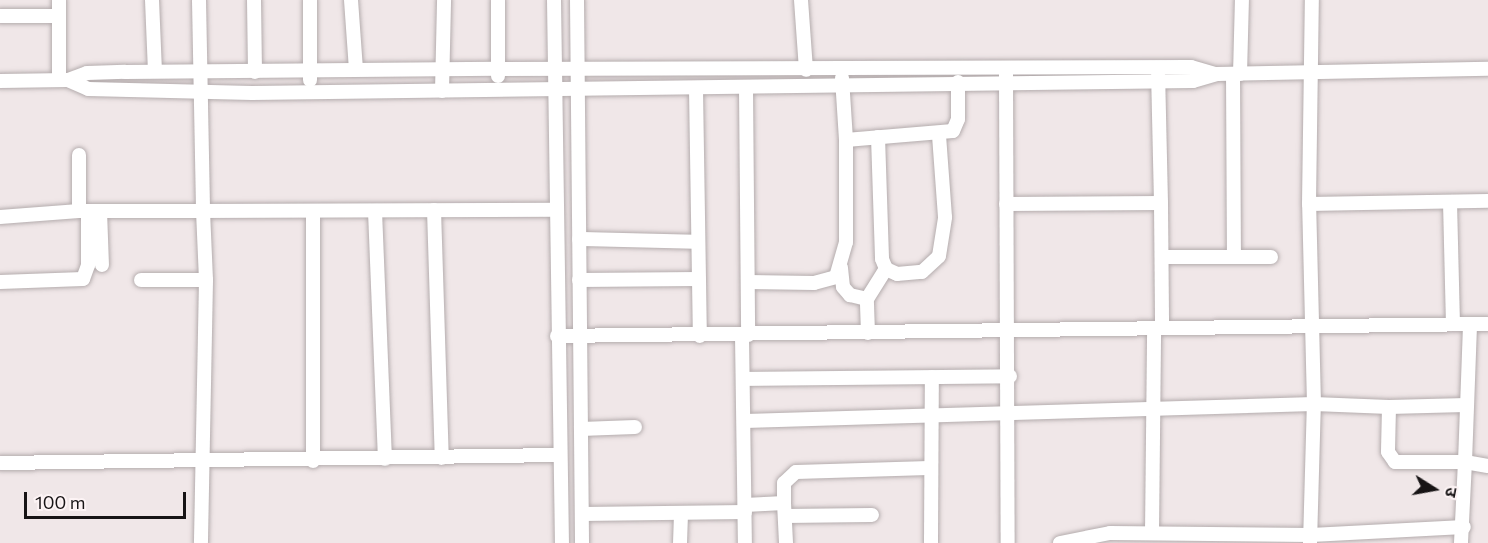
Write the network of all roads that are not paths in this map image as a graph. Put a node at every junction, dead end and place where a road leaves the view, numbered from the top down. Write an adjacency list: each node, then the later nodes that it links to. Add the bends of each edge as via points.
1 (58, 0): 15 (street)
2 (152, 0): 25 (street)
3 (199, 0): 29 (street)
4 (254, 0): 27 (street)
5 (310, 0): 26 (street)
6 (351, 0): 21 (street)
7 (444, 0): 17 (street)
8 (498, 0): 18 (street)
9 (554, 0): 19 (street)
10 (577, 0): 22 (street)
11 (801, 0): 23 (street)
12 (1242, 0): 31 (street)
13 (1312, 0): 28 (street)
14 (0, 16): 15 (street)
15 (59, 16): 33 (street)
16 (1158, 67): 30 (street, via 1191,67); 32 (street); 36 (street)
17 (442, 69): 18 (street); 21 (street); 44 (street)
18 (498, 69): 19 (street); 42 (street)
19 (555, 69): 22 (street); 39 (street)
20 (1488, 69): 28 (street)
21 (356, 70): 26 (street)
22 (578, 70): 23 (street); 40 (street)
23 (806, 70): 24 (street)
24 (841, 70): 32 (street); 37 (street)
25 (155, 71): 29 (street); 33 (street, via 87,73)
26 (310, 71): 27 (street); 43 (street)
27 (255, 72): 29 (street)
28 (1310, 72): 31 (street); 54 (street)
29 (200, 73): 45 (street)
30 (1217, 74): 31 (street); 36 (street, via 1193,81)
31 (1236, 74): 65 (street)
32 (1006, 75): 35 (street); 36 (street); 53 (street)
33 (64, 80): 34 (street); 45 (street, via 88,89)
34 (0, 81)
35 (958, 82): 37 (street); 46 (street, via 956,126)
36 (1159, 82): 52 (street)
37 (842, 85): 38 (street); 48 (street)
38 (746, 88): 41 (street); 75 (street)
39 (556, 89): 40 (street); 42 (street); 56 (street)
40 (578, 89): 41 (street); 62 (street)
41 (696, 89): 63 (street)
42 (497, 90): 44 (street)
43 (310, 91): 44 (street); 45 (street)
44 (442, 91)
45 (201, 92): 60 (street)
46 (939, 135): 47 (street); 69 (street, via 945,217 939,256 922,272 897,274)
47 (878, 137): 48 (street); 69 (street)
48 (846, 140): 68 (street, via 848,212)
49 (79, 155): 57 (street)
50 (1450, 201): 51 (street); 54 (street); 77 (street)
51 (1488, 201)
52 (1161, 203): 53 (street); 64 (street)
53 (1006, 204): 82 (street)
54 (1308, 204): 80 (street)
55 (434, 210): 56 (street); 59 (street); 101 (street)
56 (555, 210): 85 (street)
57 (89, 211): 60 (street); 61 (street); 67 (street); 74 (street, via 88,265 83,279)
58 (313, 211): 59 (street); 60 (street); 103 (street)
59 (375, 211): 102 (street)
60 (203, 212): 72 (street)
61 (0, 217)
62 (579, 239): 63 (street); 73 (street)
63 (698, 242): 70 (street)
64 (1162, 257): 65 (street); 81 (street)
65 (1233, 257): 66 (street)
66 (1271, 257)
67 (102, 265)
68 (841, 268): 75 (street, via 836,277 814,283); 76 (street, via 843,287 850,295)
69 (886, 269): 76 (street)
70 (699, 279): 73 (street); 87 (street)
71 (141, 280): 72 (street)
72 (206, 280): 106 (street)
73 (579, 280): 86 (street)
74 (0, 282)
75 (748, 282): 84 (street)
76 (867, 299): 83 (street)
77 (1453, 324): 78 (street); 80 (street)
78 (1470, 324): 79 (street); 92 (street)
79 (1488, 324)
80 (1309, 325): 81 (street); 91 (street)
81 (1158, 328): 82 (street); 94 (street)
82 (1011, 330): 83 (street); 89 (street)
83 (868, 333): 84 (street)
84 (745, 335): 87 (street); 90 (street)
85 (557, 336): 86 (street); 100 (street)
86 (580, 336): 87 (street); 99 (street)
87 (700, 336)
88 (932, 376): 89 (street); 90 (street); 96 (street)
89 (1010, 376): 95 (street)
90 (744, 379): 97 (street)
91 (1314, 404): 93 (street); 94 (street); 117 (street)
92 (1466, 405): 93 (street); 104 (street)
93 (1389, 407): 104 (street, via 1390,460)
94 (1154, 412): 95 (street); 115 (street)
95 (1009, 415): 96 (street); 125 (street)
96 (931, 417): 97 (street); 108 (street)
97 (745, 421): 109 (street)
98 (635, 427): 99 (street)
99 (581, 429): 112 (street)
100 (560, 455): 101 (street); 119 (street)
101 (442, 458): 102 (street)
102 (385, 459): 103 (street)
103 (313, 461): 106 (street)
104 (1465, 462): 107 (street); 114 (street)
105 (0, 463): 106 (street)
106 (202, 464): 118 (street)
107 (1488, 466)
108 (929, 468): 110 (street, via 796,472 784,483); 124 (street)
109 (745, 509): 110 (street); 111 (street); 122 (street)
110 (784, 510): 113 (street); 123 (street)
111 (681, 513): 112 (street); 121 (street)
112 (582, 514): 120 (street)
113 (872, 515)
114 (1464, 527): 116 (street); 127 (street)
115 (1152, 532): 117 (street); 126 (street, via 1110,533)
116 (1408, 537): 117 (street)
117 (1311, 539)
118 (201, 543)
119 (562, 543)
120 (582, 543)
121 (680, 543)
122 (746, 543)
123 (786, 543)
124 (931, 543)
125 (1008, 543)
126 (1060, 543)
127 (1461, 543)

